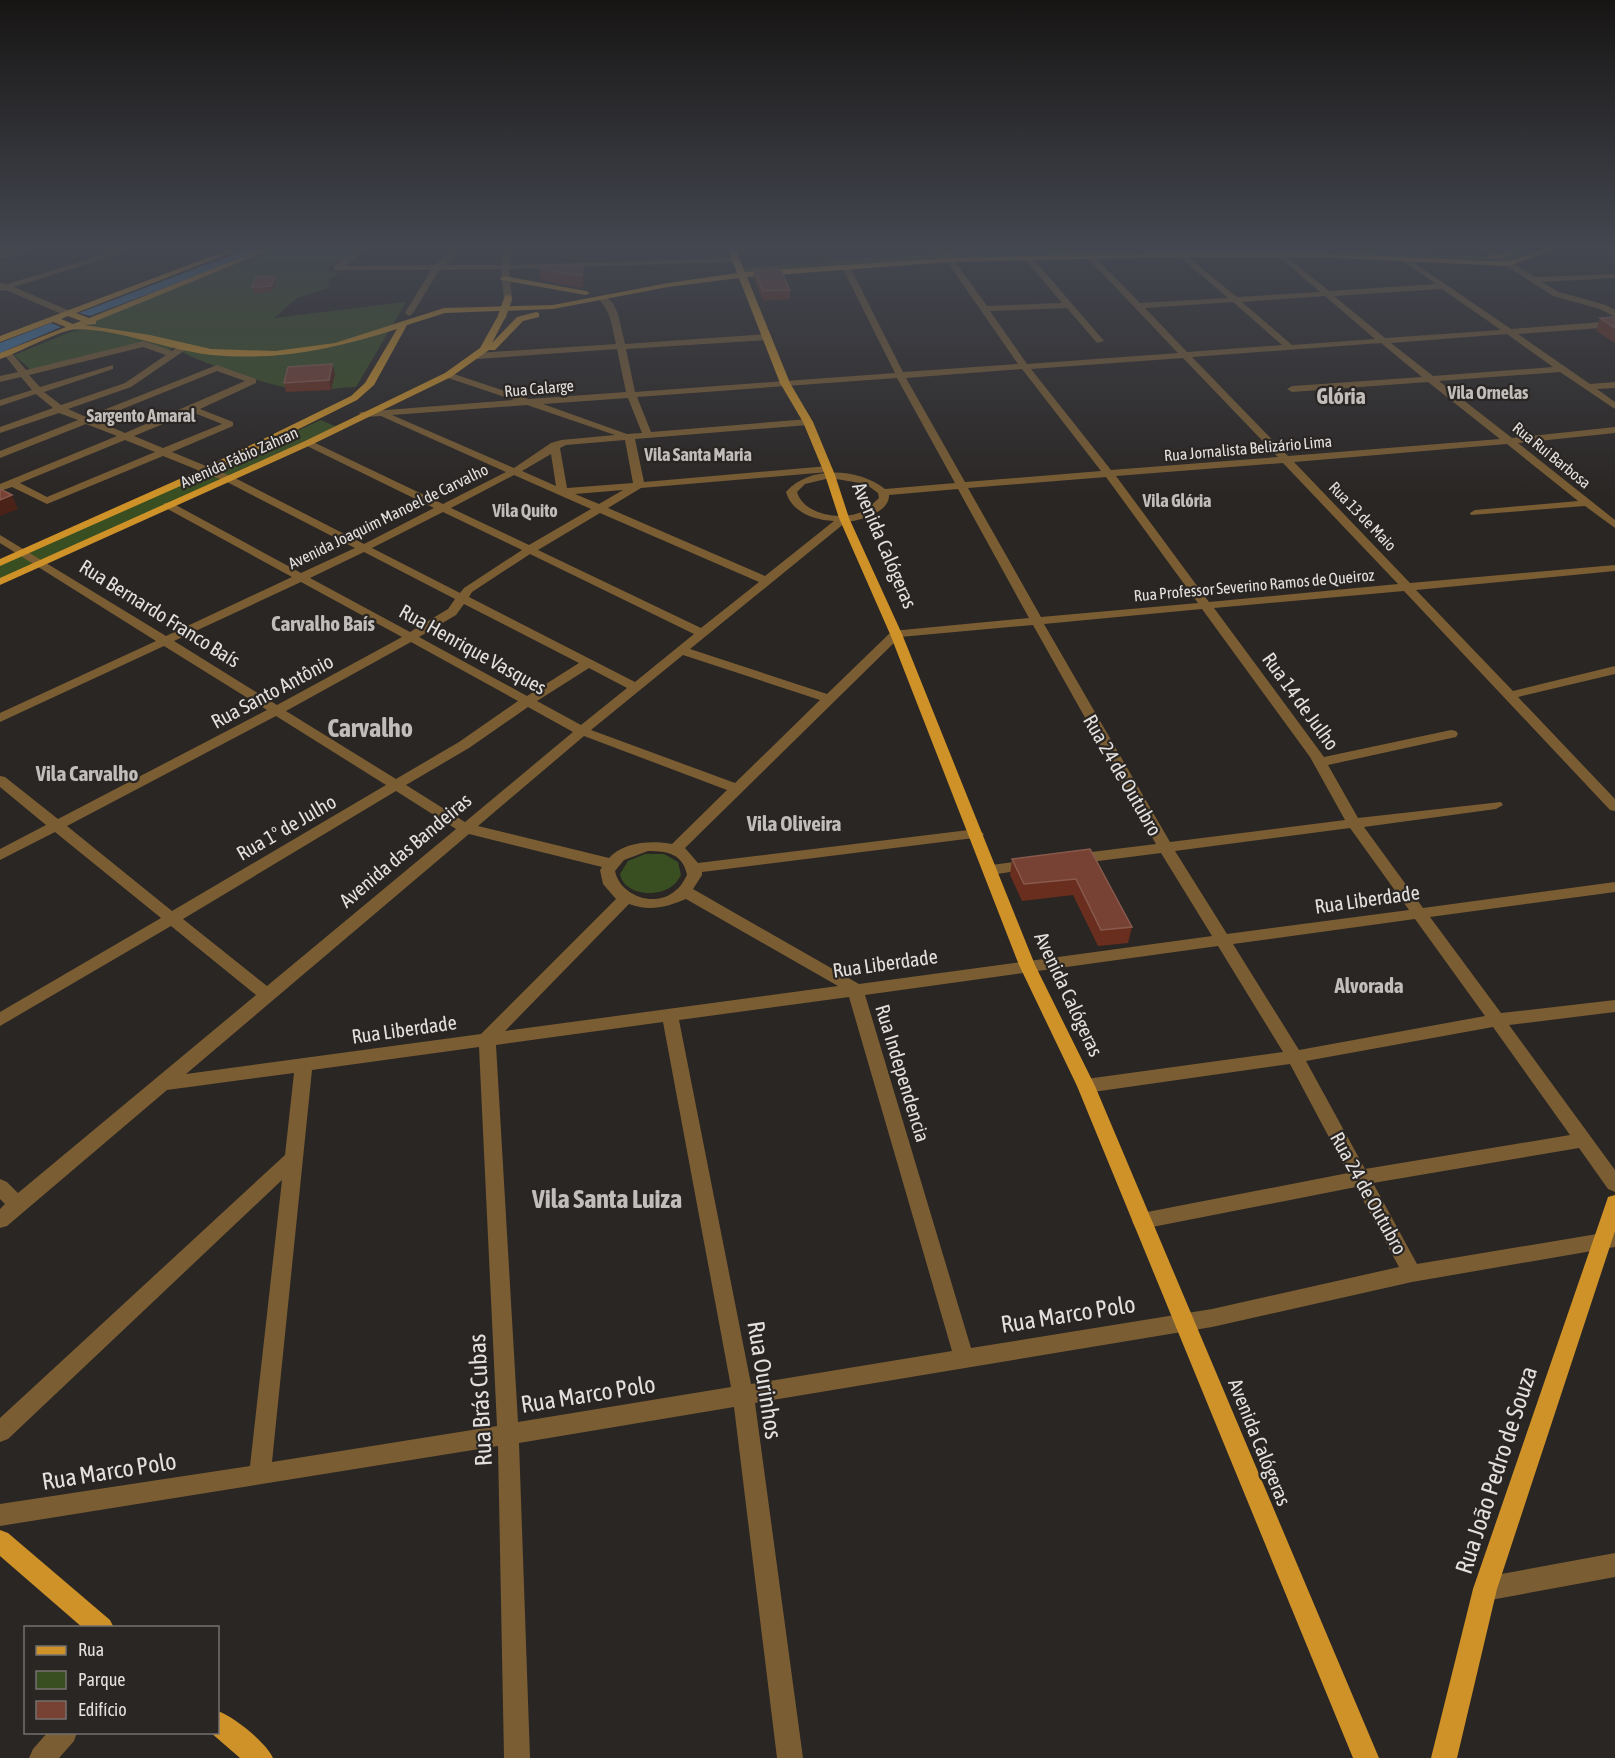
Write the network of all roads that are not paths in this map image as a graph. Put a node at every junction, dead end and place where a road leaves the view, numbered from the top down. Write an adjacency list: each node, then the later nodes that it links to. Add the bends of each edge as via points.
1 (20, 332): 21 (main road)
2 (55, 332): 29 (main road)
3 (110, 332): 24 (main road)
4 (160, 332): 5 (main road, via 212,345 275,348 321,342)
5 (351, 332)
6 (377, 332): 24 (main road, via 292,353 248,355)
7 (399, 332): 67 (main road, Avenida Fábio Zahran, via 366,388 324,414)
8 (493, 332): 31 (main road, bridge)
9 (506, 332): 31 (main road, Avenida Fábio Zahran)
10 (619, 332): 25 (street)
11 (766, 332): 20 (main road, Avenida Calógeras)
12 (879, 332): 36 (street, Rua 24 de Outubro)
13 (1000, 332): 32 (street, Rua 14 de Julho)
14 (1093, 332): 22 (street)
15 (1161, 332): 28 (street, Rua 13 de Maio)
16 (1271, 332): 26 (street)
17 (1372, 332): 23 (street, Rua Rui Barbosa)
18 (1495, 332): 23 (street, Rua Calarge)
19 (1509, 332): 33 (street)
20 (768, 338): 25 (street); 40 (main road, Avenida Calógeras)
21 (0, 339)
22 (1100, 341)
23 (1383, 341): 26 (street, Rua Calarge); 38 (street, Rua Rui Barbosa)
24 (185, 346): 27 (street)
25 (623, 348): 31 (street); 46 (street)
26 (1292, 349): 28 (street, Rua Calarge)
27 (173, 354): 30 (street, via 144,344); 37 (street)
28 (1182, 354): 32 (street, Rua Calarge); 66 (street, Rua 13 de Maio)
29 (3, 355): 34 (street)
30 (96, 356): 34 (street); 37 (street)
31 (479, 356): 35 (main road, Avenida Fábio Zahran)
32 (1024, 366): 36 (street, Rua Calarge); 70 (street, Rua 14 de Julho)
33 (1560, 369): 38 (street); 42 (street)
34 (24, 374): 39 (street); 44 (street)
35 (448, 375): 48 (street); 52 (main road, Avenida Fábio Zahran)
36 (900, 375): 40 (street, Rua Calarge); 74 (street, Rua 24 de Outubro)
37 (119, 376): 44 (street); 45 (street); 51 (street)
38 (1430, 378): 43 (street); 61 (street, Rua Rui Barbosa)
39 (0, 379)
40 (785, 383): 46 (street, Rua Calarge); 55 (main road, Avenida Calógeras)
41 (1615, 385): 42 (street)
42 (1587, 387): 49 (street)
43 (1292, 389)
44 (38, 391): 47 (street); 51 (street)
45 (152, 393): 50 (street, via 217,368 253,381); 54 (street)
46 (631, 394): 48 (street, Rua Calarge); 58 (street)
47 (0, 403)
48 (533, 404): 53 (street, Rua Calarge); 60 (street)
49 (1615, 406)
50 (192, 409): 59 (street); 64 (street, via 230,424)
51 (61, 410): 54 (street); 56 (street)
52 (364, 414): 53 (street, Rua Calarge); 62 (main road, Avenida Fábio Zahran)
53 (383, 415): 68 (street)
54 (88, 421): 59 (street); 65 (street)
55 (808, 422): 58 (street, Avenida Joaquim Manoel de Carvalho); 69 (main road, Avenida Calógeras)
56 (0, 430)
57 (1615, 430): 61 (street, Rua Jornalista Belizário Lima)
58 (647, 435): 60 (street, Avenida Joaquim Manoel de Carvalho)
59 (126, 436): 64 (street); 72 (street)
60 (629, 436): 63 (street, Avenida Joaquim Manoel de Carvalho); 73 (street)
61 (1512, 441): 66 (street, Rua Jornalista Belizário Lima); 78 (street, Rua Rui Barbosa)
62 (308, 443): 71 (main road, Avenida Fábio Zahran); 81 (street)
63 (555, 445): 68 (street, Avenida Joaquim Manoel de Carvalho); 76 (street)
64 (164, 452): 67 (street); 72 (street, via 48,501)
65 (0, 456)
66 (1287, 460): 70 (street, Rua Jornalista Belizário Lima); 95 (street, Rua 13 de Maio)
67 (208, 470): 71 (street); 88 (main road, Avenida Fábio Zahran)
68 (515, 471): 76 (street); 81 (street, Avenida Joaquim Manoel de Carvalho)
69 (829, 472): 73 (street); 77 (street, via 863,479); 83 (main road, Avenida Calógeras); 83 (street, via 805,480 791,492 791,499 803,511)
70 (1109, 474): 74 (street, Rua Jornalista Belizário Lima); 97 (street, Rua 14 de Julho)
71 (229, 479): 79 (main road, Avenida Fábio Zahran); 86 (street)
72 (12, 483): 75 (street)
73 (639, 485): 76 (street); 80 (street, Rua Santo Antônio)
74 (961, 485): 77 (street, Rua Jornalista Belizário Lima); 98 (street, Rua 24 de Outubro)
75 (0, 488)
76 (562, 492): 80 (street)
77 (883, 492): 83 (street, via 884,499 871,512)
78 (1588, 503): 82 (street); 84 (street, Rua Rui Barbosa)
79 (168, 505): 90 (main road, Avenida Fábio Zahran); 92 (street, Rua Henrique Vasques)
80 (600, 507): 87 (street, Rua Santo Antônio); 93 (street)
81 (443, 508): 86 (street, Avenida Joaquim Manoel de Carvalho); 87 (street)
82 (1475, 513)
83 (844, 518): 93 (street, Avenida das Bandeiras); 100 (main road, Avenida Calógeras)
84 (1615, 525)
85 (0, 538): 88 (street, Rua Bernardo Franco Baís)
86 (364, 548): 92 (street, Avenida Joaquim Manoel de Carvalho); 96 (street)
87 (528, 551): 96 (street, Rua Santo Antônio); 99 (street)
88 (24, 552): 89 (main road, Avenida Fábio Zahran); 90 (street, Rua Bernardo Franco Baís)
89 (0, 563)
90 (41, 563): 94 (main road, Avenida Fábio Zahran); 102 (street, Rua Bernardo Franco Baís)
91 (1615, 568): 95 (street, Rua Professor Severino Ramos de Queiroz)
92 (302, 578): 101 (street, Rua Henrique Vasques); 102 (street, Avenida Joaquim Manoel de Carvalho)
93 (767, 581): 99 (street, Avenida das Bandeiras)
94 (0, 582)
95 (1408, 588): 97 (street, Rua Professor Severino Ramos de Queiroz); 107 (street, Rua 13 de Maio)
96 (461, 597): 101 (street, Rua Santo Antônio, via 452,612); 104 (street)
97 (1206, 607): 98 (street, Rua Professor Severino Ramos de Queiroz); 114 (street, Rua 14 de Julho)
98 (1037, 621): 100 (street, Rua Professor Severino Ramos de Queiroz); 124 (street, Rua 24 de Outubro)
99 (702, 633): 103 (street, Avenida das Bandeiras)
100 (896, 634): 108 (street); 123 (main road, Avenida Calógeras)
101 (411, 637): 109 (street, Rua Henrique Vasques); 110 (street, Rua Santo Antônio)
102 (165, 641): 110 (street, Rua Bernardo Franco Baís); 111 (street, Avenida Joaquim Manoel de Carvalho)
103 (681, 650): 106 (street, Avenida das Bandeiras); 108 (street)
104 (588, 663): 106 (street); 109 (street, Rua 1º de Julho)
105 (1615, 670): 107 (street)
106 (635, 687): 112 (street, Avenida das Bandeiras)
107 (1511, 695): 119 (street, Rua 13 de Maio)
108 (829, 699): 117 (street)
109 (526, 702): 112 (street, Rua Henrique Vasques); 116 (street, Rua 1º de Julho, via 464,746)
110 (275, 711): 116 (street, Rua Bernardo Franco Baís); 121 (street, Rua Santo Antônio)
111 (0, 718)
112 (582, 731): 117 (street, Rua Henrique Vasques); 122 (street, Avenida das Bandeiras)
113 (1451, 734): 114 (street)
114 (1320, 762): 120 (street, Rua 14 de Julho)
115 (0, 780): 121 (street)
116 (395, 787): 122 (street, Rua Bernardo Franco Baís); 134 (street, Rua 1º de Julho)
117 (737, 789): 125 (street)
118 (1496, 805): 120 (street)
119 (1615, 807)
120 (1354, 823): 124 (street); 133 (street, Rua 14 de Julho)
121 (57, 825): 126 (street, Rua Santo Antônio); 134 (street)
122 (465, 828): 127 (street, Rua Bernardo Franco Baís); 138 (street, Avenida das Bandeiras)
123 (976, 834): 128 (street); 129 (main road, Avenida Calógeras)
124 (1164, 847): 129 (street); 135 (street, Rua 24 de Outubro)
125 (675, 849): 127 (street, via 632,849); 128 (street, via 690,859)
126 (0, 855)
127 (612, 864): 132 (street, via 608,880 616,894)
128 (694, 868): 131 (street, via 692,883)
129 (991, 870): 136 (main road, Avenida Calógeras)
130 (1615, 887): 133 (street, Rua Liberdade)
131 (685, 891): 132 (street, via 656,903); 137 (street, Rua Independencia)
132 (625, 899): 143 (street)
133 (1421, 913): 135 (street, Rua Liberdade); 142 (street, Rua 14 de Julho)
134 (173, 918): 138 (street); 141 (street, Rua 1º de Julho)
135 (1222, 940): 136 (street, Rua Liberdade); 144 (street, Rua 24 de Outubro)
136 (1027, 965): 137 (street, Rua Liberdade); 147 (main road, Avenida Calógeras)
137 (855, 989): 140 (street, Rua Liberdade); 160 (street, Rua Independencia)
138 (268, 996): 146 (street, Avenida das Bandeiras)
139 (1615, 1006): 142 (street)
140 (670, 1014): 143 (street, Rua Liberdade); 161 (street, Rua Ourinhos)
141 (0, 1020)
142 (1498, 1020): 144 (street); 148 (street, Rua 14 de Julho)
143 (487, 1039): 145 (street, Rua Liberdade); 163 (street, Rua Brás Cubas)
144 (1295, 1057): 147 (street); 150 (street, Rua 24 de Outubro)
145 (304, 1064): 146 (street, Rua Liberdade); 149 (street)
146 (161, 1084): 154 (street, Avenida das Bandeiras)
147 (1086, 1086): 156 (main road, Avenida Calógeras)
148 (1584, 1140): 150 (street); 151 (street, Rua 14 de Julho)
149 (294, 1158): 162 (street); 164 (street)
150 (1360, 1178): 156 (street); 158 (street, Rua 24 de Outubro)
151 (1615, 1184)
152 (0, 1187): 154 (street)
153 (1615, 1203): 157 (main road, Rua João Pedro de Souza)
154 (18, 1205): 155 (street, Avenida das Bandeiras)
155 (0, 1220)
156 (1142, 1221): 159 (main road, Avenida Calógeras)
157 (1608, 1240): 158 (street, Rua Marco Polo); 168 (main road, Rua João Pedro de Souza)
158 (1412, 1273): 159 (street, Rua Marco Polo)
159 (1184, 1323): 160 (street, Rua Marco Polo); 176 (main road, Avenida Calógeras)
160 (964, 1359): 161 (street, Rua Marco Polo)
161 (743, 1395): 163 (street, Rua Marco Polo); 175 (street, Rua Ourinhos)
162 (0, 1432)
163 (508, 1434): 164 (street, Rua Marco Polo); 174 (street, Rua Brás Cubas)
164 (260, 1475): 165 (street, Rua Marco Polo)
165 (0, 1515)
166 (0, 1541): 169 (main road)
167 (1615, 1566): 168 (street)
168 (1485, 1589): 177 (main road, Rua João Pedro de Souza)
169 (100, 1626)
170 (219, 1724): 173 (main road)
171 (63, 1734): 172 (street)
172 (42, 1758)
173 (260, 1758)
174 (517, 1758)
175 (790, 1758)
176 (1366, 1758)
177 (1444, 1758)

